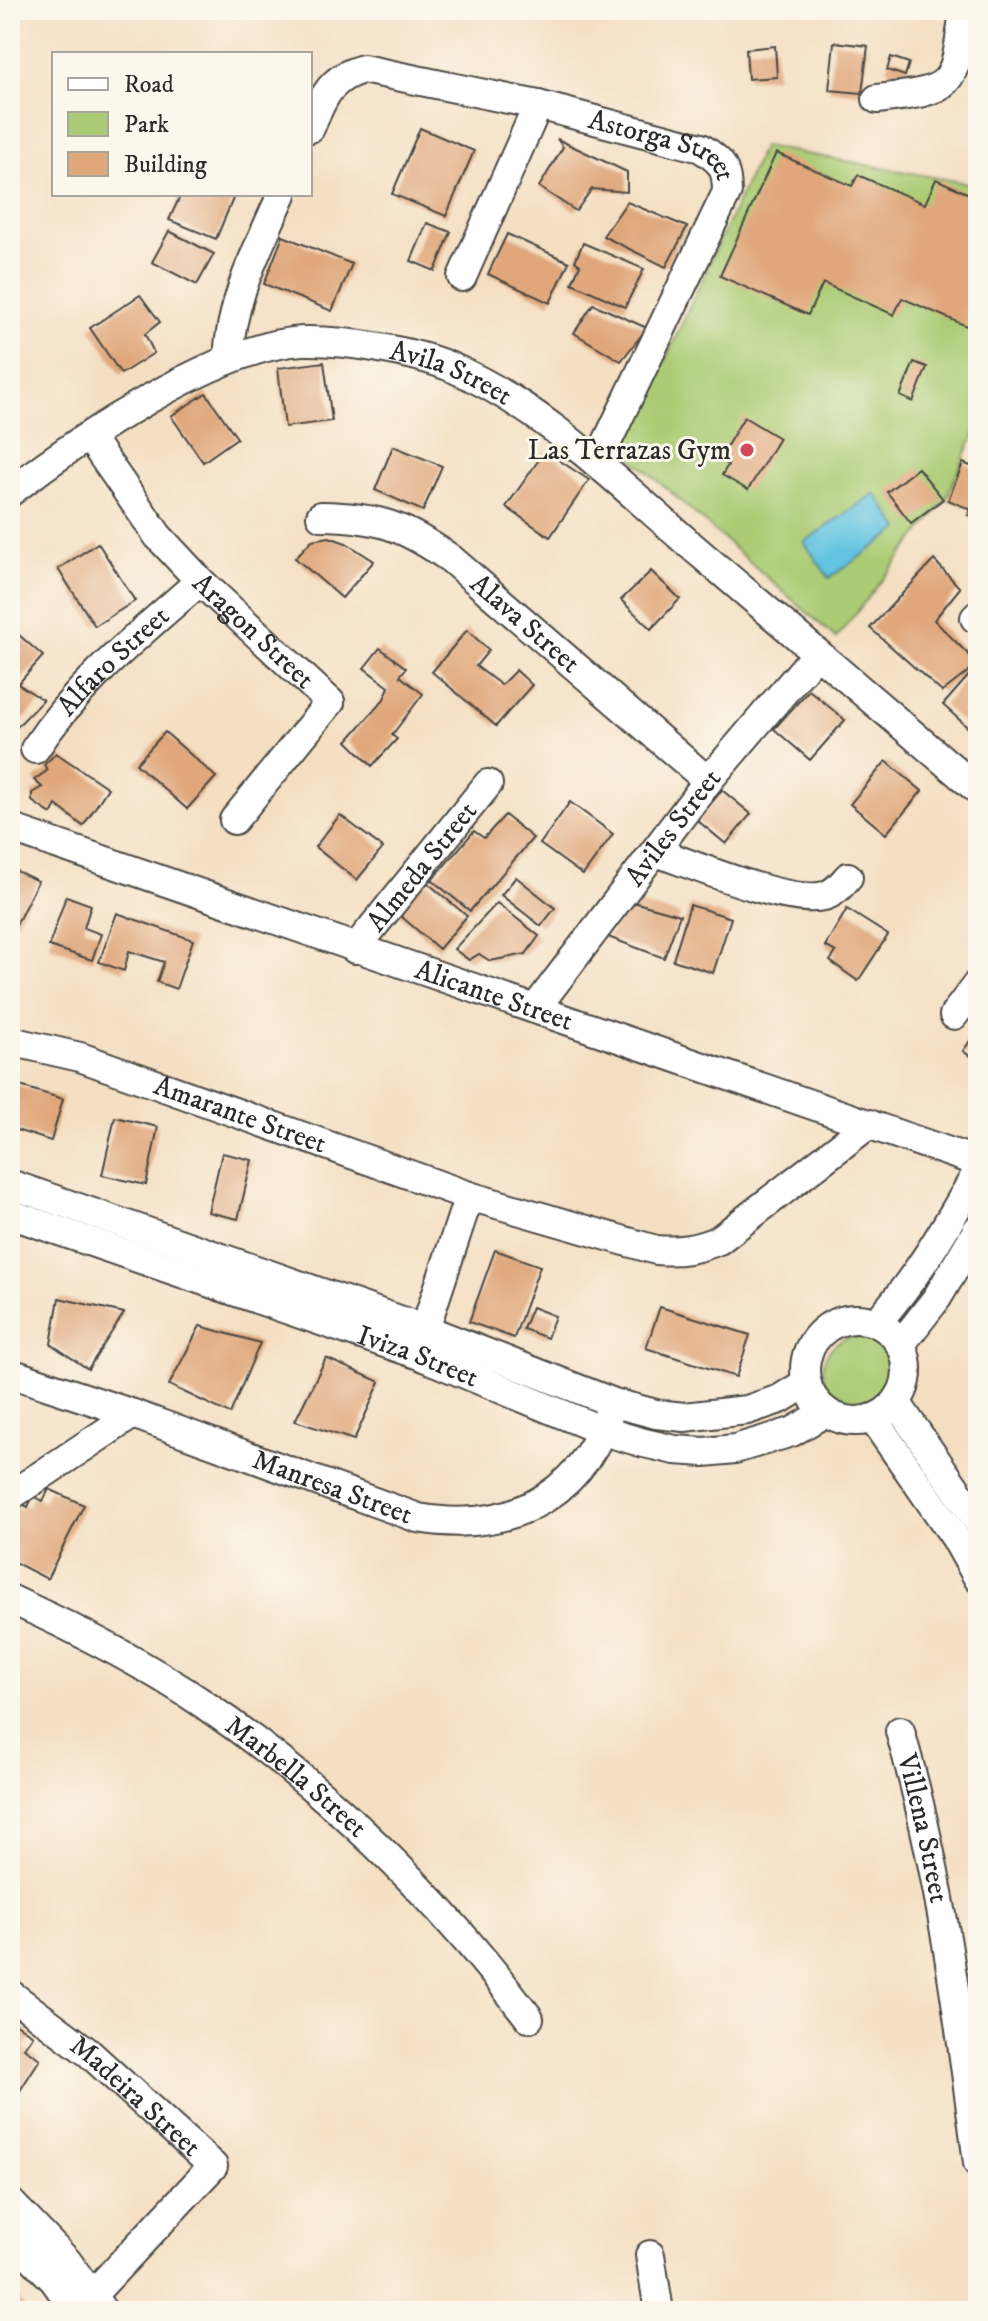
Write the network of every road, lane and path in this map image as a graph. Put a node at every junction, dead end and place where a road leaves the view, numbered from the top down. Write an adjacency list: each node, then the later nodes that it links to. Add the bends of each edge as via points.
1 (964, 10): 2 (street, via 954,69 944,83 931,91)
2 (877, 99)
3 (538, 105): 4 (street, Astorga Street, via 363,69 333,83); 6 (street); 9 (street, Astorga Street, via 701,148 718,159 727,176 727,192)
4 (312, 124)
5 (281, 196): 7 (street, via 237,302)
6 (462, 277)
7 (228, 359): 8 (street, Avila Street, via 155,396); 9 (street, Avila Street, via 302,341 348,343 449,366 507,396)
8 (90, 438): 10 (street, Avila Street); 12 (street, Aragon Street, via 158,536)
9 (597, 463): 13 (street, Avila Street)
10 (10, 492)
11 (321, 516): 15 (street, Alava Street, via 356,516 417,535)
12 (200, 581): 14 (street, Alfaro Street, via 94,674); 18 (street, Aragon Street, via 340,700)
13 (817, 653): 15 (street, Aviles Street); 17 (street, Avila Street)
14 (35, 749)
15 (708, 781): 20 (street, Aviles Street)
16 (488, 784): 22 (street, Almeda Street)
17 (978, 790)
18 (234, 820)
19 (10, 828): 22 (street, Alicante Street)
20 (656, 852): 21 (street, via 773,891 811,897 834,892); 24 (street, Aviles Street)
21 (848, 877)
22 (355, 949): 24 (street, Alicante Street)
23 (978, 983): 25 (street)
24 (535, 1009): 27 (street, Alicante Street)
25 (954, 1015)
26 (10, 1041): 31 (street, Amarante Street, via 80,1057)
27 (869, 1124): 28 (street, Alicante Street); 31 (street, Amarante Street, via 719,1240 700,1248 656,1250)
28 (978, 1162)
29 (978, 1171): 34 (street, via 916,1274)
30 (10, 1184): 35 (street, Iviza Street)
31 (469, 1196): 35 (street)
32 (10, 1214): 35 (street, Iviza Street)
33 (978, 1229): 36 (street, via 937,1298)
34 (876, 1323): 36 (street); 38 (street, via 843,1320 822,1332 808,1352)
35 (421, 1342): 40 (street, Iviza Street); 44 (street, Iviza Street)
36 (901, 1344): 39 (street, via 907,1380)
37 (10, 1373): 42 (street, Manresa Street)
38 (806, 1383): 40 (street, Iviza Street, via 780,1399 715,1416 656,1414); 41 (street)
39 (896, 1402): 43 (street); 46 (street)
40 (614, 1403): 44 (street, Manresa Street)
41 (826, 1412): 43 (street, via 841,1420); 44 (street, Iviza Street, via 764,1442 704,1452)
42 (133, 1414): 44 (street, Manresa Street, via 418,1518 450,1524 486,1521 545,1498 569,1480); 45 (street)
43 (873, 1419): 47 (street)
44 (603, 1431)
45 (10, 1496)
46 (978, 1521)
47 (978, 1578)
48 (10, 1599): 51 (street, Marbella Street, via 69,1626 201,1703 332,1804 452,1921)
49 (900, 1731): 52 (street, Villena Street, via 942,1906)
50 (10, 1994): 56 (street, Madeira Street, via 89,2053 213,2166)
51 (529, 2018)
52 (978, 2163)
53 (10, 2202): 56 (street, via 67,2261)
54 (10, 2235): 56 (street)
55 (650, 2255): 57 (street)
56 (87, 2307)
57 (659, 2311)

